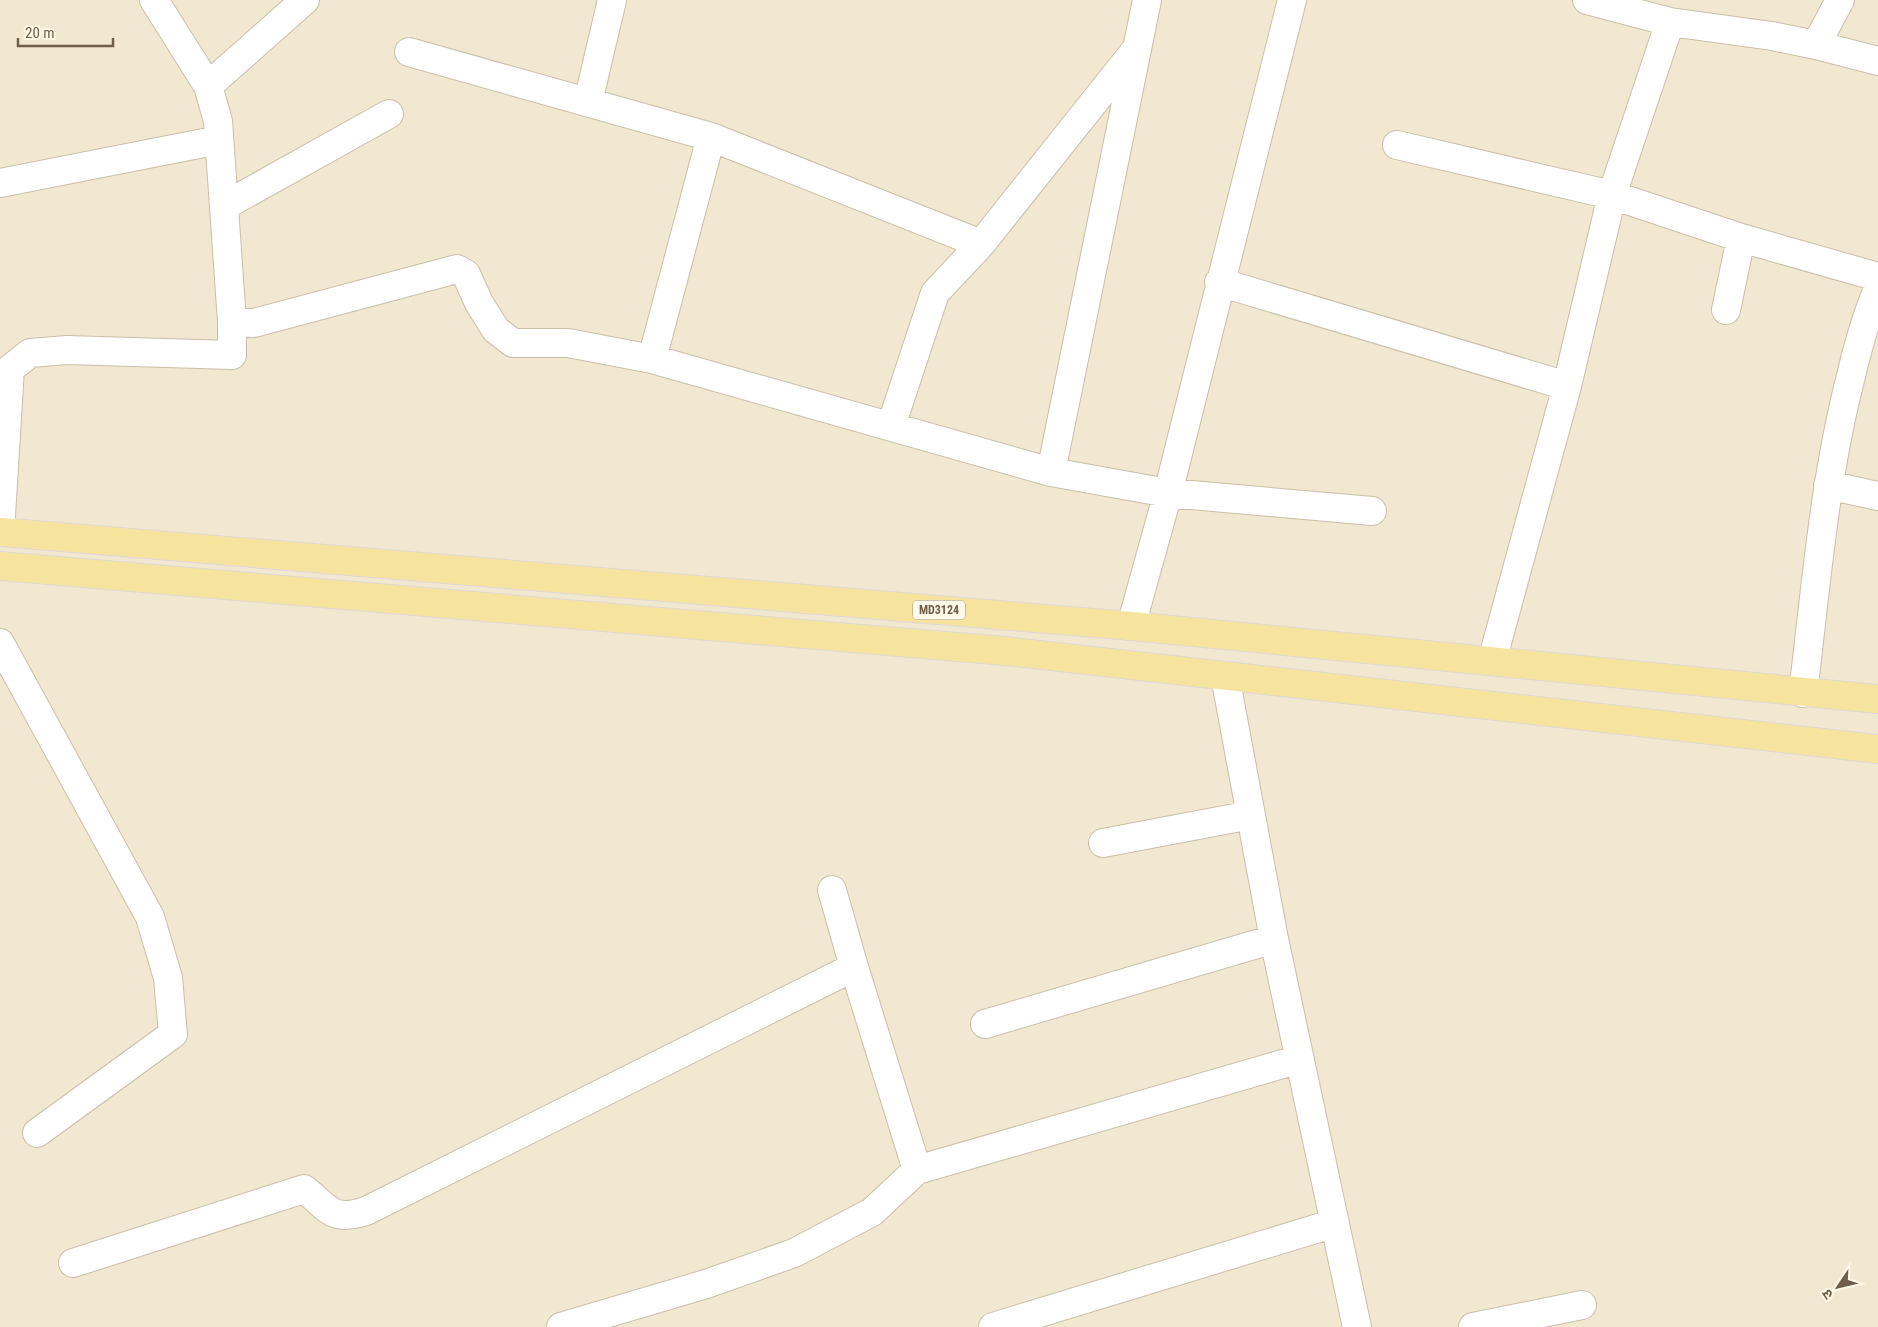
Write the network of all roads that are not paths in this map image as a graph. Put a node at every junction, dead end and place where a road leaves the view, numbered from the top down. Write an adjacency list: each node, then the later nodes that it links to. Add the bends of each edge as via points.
1 (154, 0): 13 (street)
2 (305, 0): 13 (street)
3 (612, 0): 14 (street)
4 (1147, 0): 10 (street)
5 (1292, 0): 25 (street)
6 (1587, 0): 8 (street)
7 (1840, 0): 9 (street)
8 (1670, 22): 9 (street); 20 (street)
9 (1816, 45): 12 (street)
10 (1138, 47): 23 (street); 32 (street)
11 (409, 52): 14 (street)
12 (1878, 61)
13 (208, 86): 17 (street, via 218,121)
14 (588, 102): 16 (street)
15 (389, 114): 21 (street)
16 (711, 137): 23 (street); 29 (street)
17 (219, 140): 19 (street); 21 (street)
18 (1397, 145): 20 (street)
19 (0, 183)
20 (1612, 195): 22 (street); 30 (street)
21 (224, 206): 28 (street)
22 (1742, 238): 24 (street); 27 (street)
23 (981, 244): 31 (street, via 935,293)
24 (1878, 277)
25 (1219, 282): 30 (street); 34 (street)
26 (1878, 289): 33 (street, via 1866,316)
27 (1726, 310)
28 (232, 322): 29 (street, via 254,323 456,268 466,274 496,330 513,343 568,343); 37 (street, via 232,355 67,350 30,353 10,369)
29 (652, 360): 31 (street)
30 (1568, 386): 41 (street)
31 (891, 426): 32 (street)
32 (1051, 472): 34 (street)
33 (1828, 485): 35 (street); 43 (street)
34 (1168, 493): 36 (street); 39 (street)
35 (1878, 496)
36 (1372, 511)
37 (0, 532): 39 (main road, MD3124)
38 (0, 566): 42 (main road, via 1005,651)
39 (1131, 626): 41 (main road, MD3124)
40 (0, 643): 53 (street, via 150,917 168,978 173,1034)
41 (1492, 661): 43 (main road, MD3124)
42 (1225, 676): 45 (main road); 46 (street)
43 (1803, 693): 44 (main road, MD3124)
44 (1878, 699)
45 (1878, 750)
46 (1251, 815): 47 (street); 49 (street)
47 (1103, 843)
48 (832, 890): 50 (street)
49 (1274, 940): 51 (street); 52 (street)
50 (854, 966): 54 (street); 56 (street, via 366,1211 348,1217 331,1212 304,1189)
51 (985, 1024)
52 (1300, 1059): 54 (street); 55 (street)
53 (37, 1134)
54 (917, 1170): 58 (street, via 872,1212 794,1253 706,1284)
55 (1335, 1223): 59 (street); 60 (street)
56 (73, 1263)
57 (1582, 1305): 61 (street)
58 (561, 1327)
59 (993, 1327)
60 (1357, 1327)
61 (1473, 1327)

